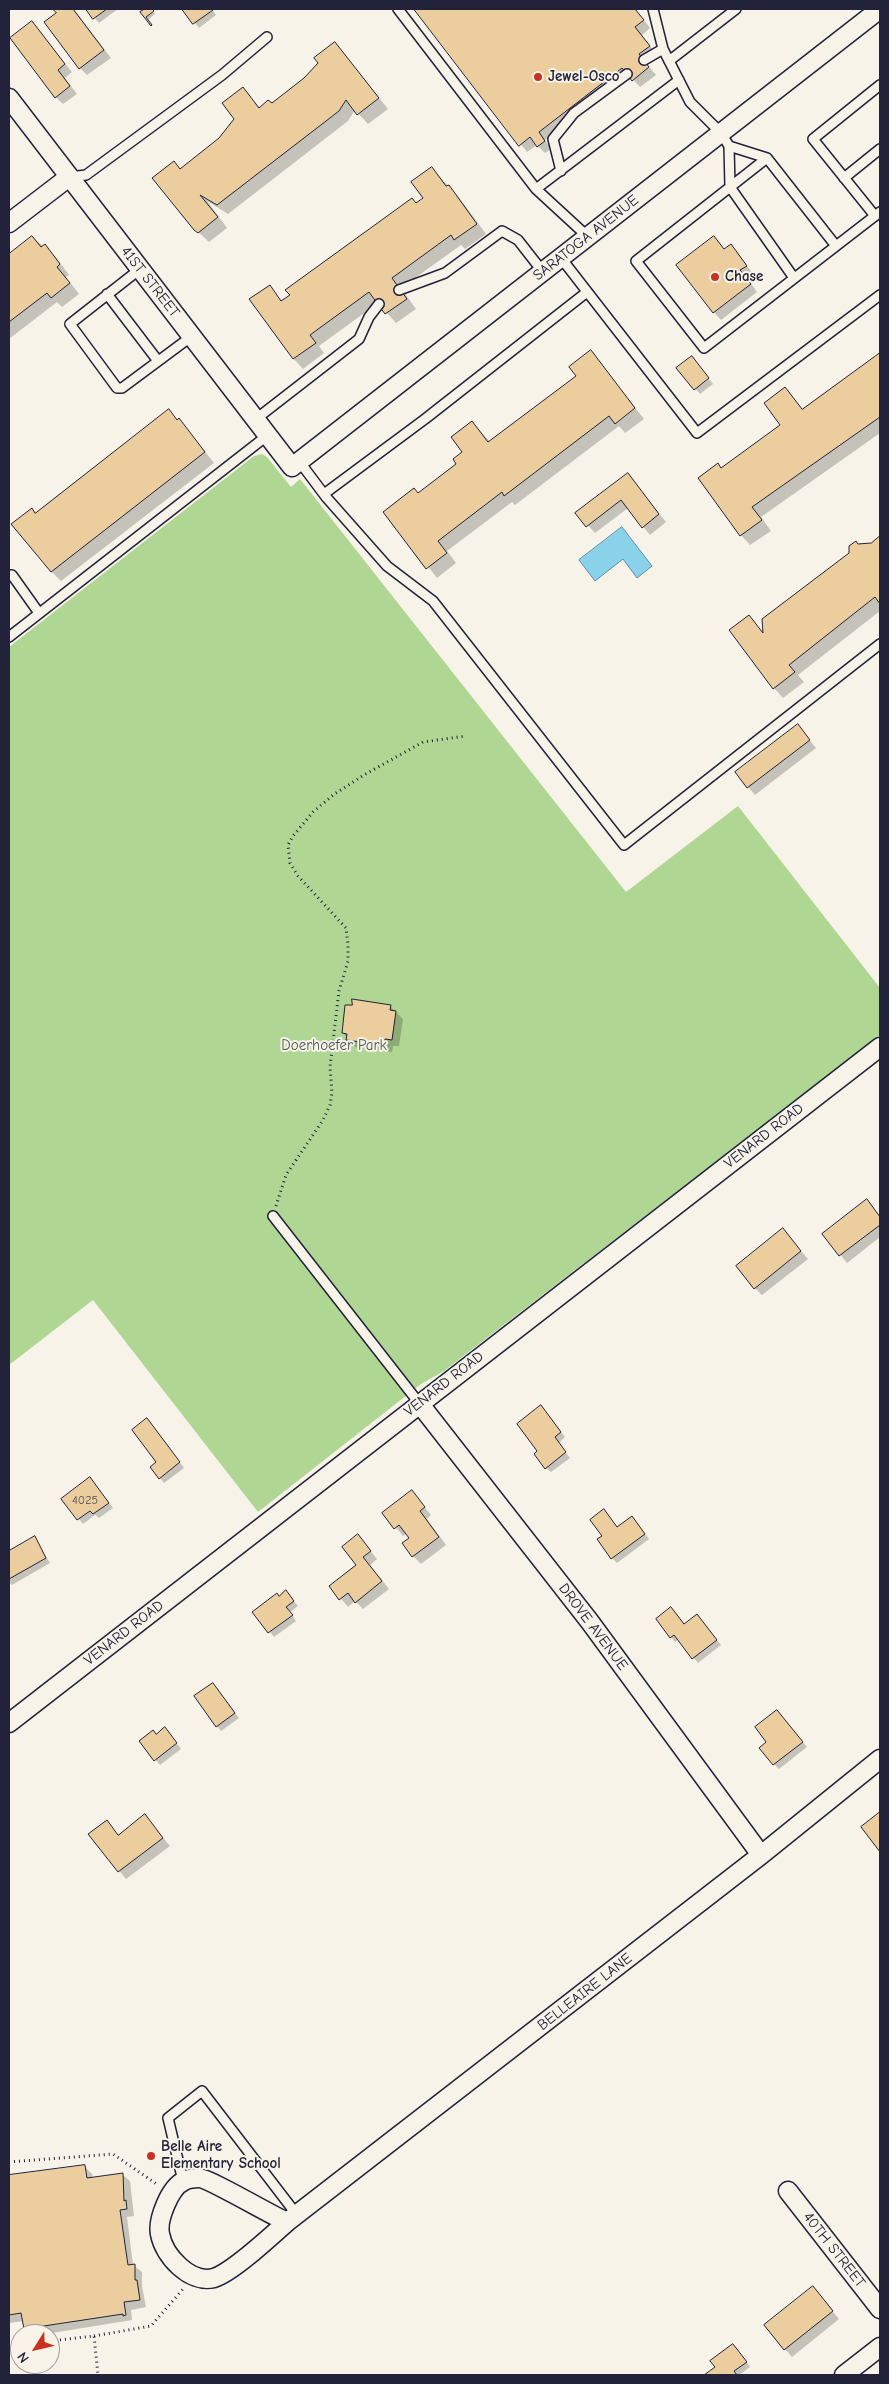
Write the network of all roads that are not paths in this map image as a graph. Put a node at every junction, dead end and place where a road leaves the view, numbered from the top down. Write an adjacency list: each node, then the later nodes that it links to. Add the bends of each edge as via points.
1 (398, 9): 20 (lane)
2 (653, 9): 6 (lane)
3 (736, 9): 8 (lane)
4 (880, 9): 13 (street, SARATOGA AVENUE)
5 (267, 37): 17 (lane, via 222,75 86,175)
6 (663, 49): 7 (lane); 8 (lane)
7 (644, 60)
8 (669, 61): 10 (lane)
9 (627, 74): 16 (lane, via 574,112 553,139)
10 (679, 80): 13 (lane, via 690,102); 16 (lane)
11 (880, 85): 18 (lane, via 813,139)
12 (9, 98): 17 (street, 41ST STREET)
13 (725, 139): 15 (lane); 19 (lane); 23 (street, SARATOGA AVENUE)
14 (880, 149): 18 (lane)
15 (767, 158): 19 (lane); 24 (lane)
16 (561, 171): 20 (lane)
17 (69, 177): 22 (street); 26 (street, 41ST STREET)
18 (844, 178): 21 (lane)
19 (730, 187): 28 (lane); 28 (lane, via 636,261 704,348)
20 (536, 189): 23 (lane)
21 (878, 214): 24 (lane)
22 (9, 223)
23 (587, 236): 25 (street, SARATOGA AVENUE)
24 (836, 246): 28 (lane)
25 (561, 258): 27 (street, SARATOGA AVENUE); 30 (lane)
26 (140, 269): 31 (lane); 34 (street, 41ST STREET)
27 (543, 272): 29 (lane, via 518,240 502,230 445,273); 38 (street, SARATOGA AVENUE)
28 (794, 278)
29 (399, 290)
30 (587, 292): 32 (lane, via 697,433); 39 (lane)
31 (107, 294): 35 (lane); 35 (lane, via 70,324 116,388 120,389)
32 (880, 295)
33 (379, 304): 36 (lane, via 359,339)
34 (192, 336): 35 (lane); 36 (street, 41ST STREET)
35 (158, 361)
36 (256, 419): 37 (street, 41ST STREET)
37 (268, 435): 38 (street, 41ST STREET); 41 (lane)
38 (296, 464): 39 (lane)
39 (324, 494): 43 (lane, via 387,566 433,601 624,845)
40 (9, 574): 41 (lane)
41 (40, 613): 42 (lane)
42 (9, 636)
43 (880, 644)
44 (880, 1047): 46 (street, VENARD ROAD)
45 (273, 1216): 46 (lane)
46 (419, 1403): 47 (street, VENARD ROAD); 49 (street, DROVE AVENUE, via 590,1622)
47 (9, 1723)
48 (880, 1759): 49 (street, BELLEAIRE LANE)
49 (761, 1855): 52 (street, BELLEAIRE LANE)
50 (177, 2188): 52 (street, via 201,2178); 52 (street, BELLEAIRE LANE, via 163,2210 159,2233 166,2251 181,2268 198,2279 215,2278 246,2258); 52 (lane, via 168,2118 202,2091)
51 (788, 2191): 53 (street, 40TH STREET)
52 (292, 2219)
53 (880, 2309)
54 (880, 2347): 55 (street)
55 (844, 2375)

